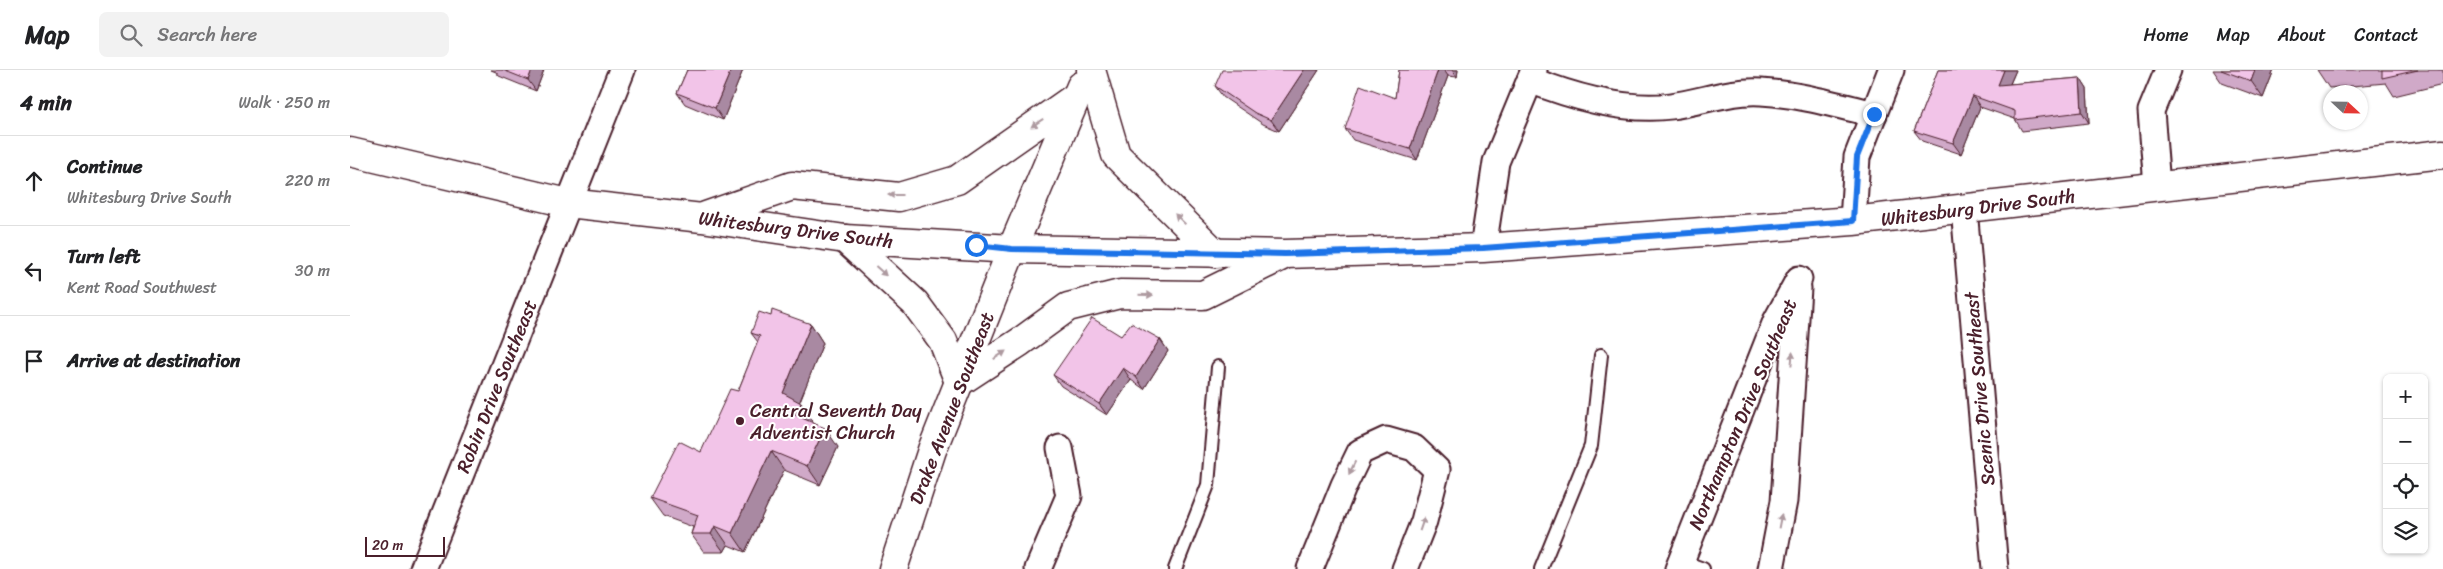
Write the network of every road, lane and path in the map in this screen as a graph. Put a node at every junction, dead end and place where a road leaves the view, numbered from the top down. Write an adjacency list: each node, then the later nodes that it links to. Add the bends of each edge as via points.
1 (622, 70): 11 (street, Robin Drive Southeast)
2 (1089, 70): 6 (main road, Drake Avenue Southeast); 18 (main road, one-way to 2, via 1116,155)
3 (1891, 70): 7 (street)
4 (2168, 70): 10 (street, via 2151,111)
5 (1532, 75): 7 (street, via 1586,97 1626,105 1670,106 1730,93 1761,92 1798,96); 16 (street, via 1496,162)
6 (1077, 96): 13 (main road, one-way to 13, via 957,180 899,197 792,186); 17 (main road, Drake Avenue Southeast)
7 (1874, 114): 14 (street, via 1857,157)
8 (350, 152): 11 (main road, Whitesburg Drive South)
9 (2443, 154): 10 (main road, Whitesburg Drive South)
10 (2156, 186): 12 (main road, Whitesburg Drive South)
11 (568, 203): 13 (main road, Whitesburg Drive South); 25 (street, Robin Drive Southeast)
12 (1964, 208): 14 (main road, Whitesburg Drive South); 33 (street, Scenic Drive Southeast)
13 (702, 218): 15 (main road, Whitesburg Drive South)
14 (1853, 221): 16 (main road, Whitesburg Drive South)
15 (845, 238): 17 (main road, Whitesburg Drive South); 22 (main road, one-way to 22, via 915,303 943,341)
16 (1483, 248): 19 (main road, Whitesburg Drive South)
17 (1012, 249): 18 (main road, Whitesburg Drive South); 22 (main road, Drake Avenue Southeast)
18 (1215, 253): 19 (main road, Whitesburg Drive South)
19 (1285, 254): 22 (main road, one-way to 19, via 1068,307 1120,294 1203,295)
20 (1601, 355): 31 (lane, via 1591,446)
21 (1218, 367): 28 (lane, via 1208,484)
22 (959, 382): 26 (main road, Drake Avenue Southeast, via 932,450)
23 (1060, 448): 27 (street, via 1070,496)
24 (1688, 566): 32 (street, Northampton Drive Southeast, one-way to 24, via 1784,500 1799,279 1776,321)
25 (423, 569)
26 (893, 569)
27 (1038, 569)
28 (1174, 569)
29 (1310, 569): 30 (street, one-way to 29, via 1424,521 1437,470 1414,448 1386,440 1360,452)
30 (1404, 569)
31 (1541, 569)
32 (1771, 569)
33 (1995, 569)

